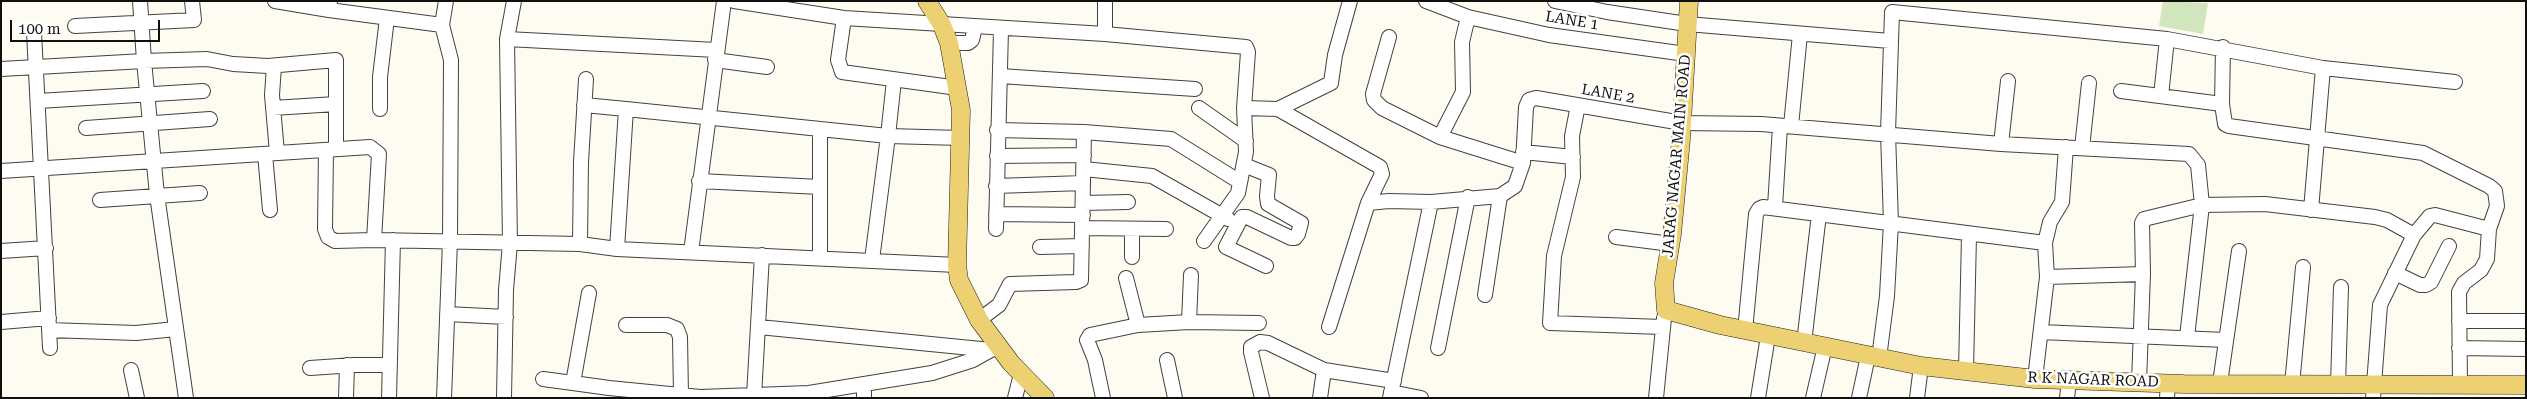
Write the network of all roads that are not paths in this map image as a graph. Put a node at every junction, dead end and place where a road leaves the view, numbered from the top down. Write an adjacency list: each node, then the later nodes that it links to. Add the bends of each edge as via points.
1 (140, 1): 19 (street)
2 (192, 1): 19 (street, via 194,20)
3 (275, 1): 14 (street)
4 (446, 1): 22 (street)
5 (514, 1): 30 (street)
6 (724, 1): 36 (street)
7 (734, 1): 18 (street)
8 (927, 1): 20 (main road)
9 (1105, 1): 27 (street)
10 (1350, 1): 65 (street, via 1331,83)
11 (1426, 1): 16 (street, LANE 1)
12 (1556, 1): 21 (street)
13 (1690, 1): 21 (main road, JARAG NAGAR MAIN ROAD)
14 (330, 6): 17 (street)
15 (1890, 7): 31 (street); 32 (street)
16 (1468, 17): 35 (street, LANE 1, via 1549,35); 77 (street, via 1462,42 1462,92)
17 (387, 18): 22 (street); 63 (street)
18 (844, 18): 20 (street); 45 (street, via 838,60 842,72)
19 (141, 23): 23 (street); 37 (street)
20 (942, 24): 24 (street); 33 (main road)
21 (1687, 24): 28 (street); 35 (main road, JARAG NAGAR MAIN ROAD)
22 (442, 25): 126 (street, via 452,60)
23 (75, 26)
24 (975, 27): 25 (street); 33 (street, via 968,43)
25 (1001, 29): 27 (street); 43 (street)
26 (34, 32): 39 (street)
27 (1105, 34): 62 (street, via 1246,47)
28 (1800, 34): 32 (street); 70 (street)
29 (1390, 37): 77 (street, via 1374,100 1382,108)
30 (507, 39): 36 (street); 127 (street)
31 (2167, 39): 34 (street); 54 (street)
32 (1890, 41): 75 (street)
33 (949, 43): 49 (main road)
34 (2223, 48): 41 (street); 57 (street)
35 (1686, 54): 68 (main road, JARAG NAGAR MAIN ROAD)
36 (716, 55): 40 (street); 66 (street)
37 (144, 61): 38 (street, via 207,59); 39 (street); 53 (street)
38 (274, 66): 56 (street, via 336,60); 60 (street)
39 (36, 67): 42 (street); 55 (street)
40 (767, 67)
41 (2323, 68): 47 (street); 79 (street)
42 (1, 69)
43 (1000, 76): 50 (street); 73 (street)
44 (586, 79): 59 (street)
45 (894, 80): 49 (street); 76 (street)
46 (2008, 81): 81 (street)
47 (2455, 82)
48 (2089, 83): 83 (street)
49 (958, 88): 78 (main road)
50 (1196, 90)
51 (203, 91): 53 (street)
52 (2122, 91): 54 (street)
53 (147, 94): 55 (street); 69 (street)
54 (2161, 96): 57 (street)
55 (38, 101): 92 (street)
56 (336, 104): 60 (street); 84 (street)
57 (2222, 104): 79 (street, via 2228,126)
58 (1578, 105): 68 (street, LANE 2); 88 (street, LANE 2, via 1536,98 1529,100); 89 (street, via 1572,136)
59 (584, 106): 64 (street); 129 (street)
60 (273, 108): 85 (street)
61 (1199, 108): 80 (street)
62 (1252, 108): 65 (street); 80 (street)
63 (380, 109)
64 (626, 109): 66 (street); 135 (street)
65 (1278, 109): 106 (street, via 1380,167 1382,174)
66 (707, 118): 72 (street); 95 (street)
67 (210, 119): 69 (street)
68 (1682, 123): 70 (street, LANE 2); 130 (main road, JARAG NAGAR MAIN ROAD)
69 (150, 124): 71 (street); 90 (street)
70 (1785, 126): 75 (street, LANE 2); 108 (street)
71 (86, 128)
72 (820, 130): 76 (street); 98 (street)
73 (997, 130): 74 (street); 87 (street)
74 (1084, 132): 86 (street); 96 (street, via 1171,139)
75 (1888, 133): 81 (street, LANE 2); 115 (street)
76 (888, 136): 78 (street); 142 (street)
77 (1440, 137): 88 (street)
78 (961, 138): 143 (main road)
79 (2317, 140): 110 (street); 118 (street, via 2432,156 2494,191 2497,206)
80 (1246, 141): 91 (street)
81 (2001, 144): 82 (street, LANE 2)
82 (2066, 147): 83 (street, LANE 2); 128 (street, via 2062,202 2050,222)
83 (2082, 148): 107 (street, LANE 2, via 2188,154 2198,165)
84 (331, 149): 85 (street); 123 (street, via 325,229 328,237 335,241); 123 (street, via 370,147 379,154)
85 (271, 153): 90 (street); 109 (street)
86 (1084, 155): 87 (street); 94 (street)
87 (997, 156): 97 (street)
88 (1523, 157): 89 (street); 101 (street, via 1521,174 1515,186)
89 (1573, 157): 168 (street, via 1573,177 1554,256 1550,323)
90 (154, 161): 92 (street); 100 (street)
91 (1252, 167): 96 (street); 114 (street, via 1269,174 1268,204 1299,221 1298,234 1290,238 1247,217)
92 (42, 168): 93 (street); 134 (street)
93 (1, 171)
94 (1084, 176): 97 (street); 113 (street); 114 (street, via 1152,176)
95 (699, 180): 98 (street); 138 (street)
96 (1240, 182): 114 (street)
97 (996, 186): 111 (street)
98 (820, 187): 140 (street)
99 (200, 193): 100 (street)
100 (158, 194): 103 (street); 169 (street)
101 (1500, 196): 102 (street); 153 (street)
102 (1468, 197): 105 (street); 180 (street)
103 (100, 200)
104 (1128, 202): 113 (street)
105 (1431, 202): 106 (street); 202 (street)
106 (1368, 203): 167 (street)
107 (2202, 205): 110 (street, via 2244,203); 147 (street, via 2144,219); 174 (street, LANE 2)
108 (1775, 208): 112 (street); 170 (street, via 1763,207 1756,214)
109 (270, 210)
110 (2311, 210): 121 (street, via 2387,220)
111 (996, 214): 113 (street); 116 (street)
112 (1819, 214): 115 (street); 176 (street)
113 (1083, 215): 117 (street); 131 (street)
114 (1229, 220): 125 (street); 144 (street, via 1228,250)
115 (1891, 224): 120 (street); 183 (street, via 1886,296)
116 (996, 229)
117 (1132, 229): 119 (street); 141 (street)
118 (2489, 229): 121 (street, via 2434,215); 158 (street, via 2487,260 2460,292)
119 (1166, 230)
120 (1969, 235): 128 (street); 191 (street)
121 (2414, 235): 146 (street)
122 (1616, 237): 130 (street)
123 (374, 240): 124 (street)
124 (393, 240): 126 (street); 186 (street)
125 (1204, 241)
126 (450, 242): 127 (street); 155 (street)
127 (510, 243): 129 (street); 156 (street)
128 (2046, 243): 149 (street)
129 (580, 244): 135 (street)
130 (1671, 244): 154 (main road, JARAG NAGAR MAIN ROAD, via 1664,283)
131 (1082, 246): 133 (street); 157 (street, via 1081,280 1010,284 999,305)
132 (2450, 246): 146 (street, via 2431,282 2426,285 2420,286)
133 (1040, 247)
134 (46, 248): 136 (street); 162 (street)
135 (617, 249): 138 (street)
136 (1, 250)
137 (2239, 251): 175 (street)
138 (691, 252): 139 (street)
139 (762, 255): 140 (street); 166 (street)
140 (820, 258): 142 (street)
141 (1132, 258)
142 (872, 260): 143 (street)
143 (957, 265): 157 (main road, via 959,280)
144 (1266, 266)
145 (2303, 267): 201 (street)
146 (2395, 273): 206 (street, via 2380,305)
147 (2144, 274): 149 (street); 173 (street)
148 (1191, 275): 161 (street)
149 (2047, 277): 171 (street)
150 (1126, 278): 165 (street)
151 (2341, 287): 199 (street)
152 (589, 293): 196 (street)
153 (1484, 295)
154 (1666, 310): 168 (street); 170 (main road, R K NAGAR ROAD)
155 (447, 314): 156 (street); 214 (street)
156 (506, 317): 215 (street)
157 (979, 320): 179 (main road)
158 (2459, 321): 159 (street); 181 (street)
159 (2526, 321)
160 (1, 322): 162 (street)
161 (1189, 322): 163 (street); 165 (street)
162 (49, 324): 169 (street, via 136,333); 178 (street)
163 (1258, 324)
164 (626, 325): 208 (street, via 668,325 677,329)
165 (1138, 325): 218 (street, via 1087,337)
166 (759, 327): 179 (street); 209 (street)
167 (1329, 327)
168 (1662, 327): 223 (street)
169 (176, 329): 211 (street)
170 (1745, 331): 172 (main road, R K NAGAR ROAD)
171 (2041, 332): 173 (street); 194 (street)
172 (1768, 336): 176 (main road, R K NAGAR ROAD); 224 (street)
173 (2141, 337): 174 (street); 195 (street)
174 (2187, 337): 175 (street)
175 (2226, 340): 197 (street)
176 (1804, 343): 177 (main road, R K NAGAR ROAD)
177 (1825, 346): 183 (main road, R K NAGAR ROAD); 225 (street)
178 (50, 348)
179 (994, 348): 192 (main road); 205 (street, via 973,360)
180 (1438, 348)
181 (2459, 348): 182 (street); 198 (street)
182 (2526, 349)
183 (1873, 357): 187 (main road, R K NAGAR ROAD); 226 (street)
184 (1167, 360): 219 (street)
185 (348, 365): 186 (street); 188 (street); 212 (street)
186 (390, 365): 213 (street)
187 (1921, 366): 191 (main road, R K NAGAR ROAD); 227 (street)
188 (310, 368)
189 (131, 370): 210 (street)
190 (1324, 370): 202 (street); 220 (street, via 1268,343 1254,344 1251,352); 221 (street)
191 (1966, 371): 194 (main road, R K NAGAR ROAD)
192 (1021, 374): 216 (street); 217 (main road)
193 (544, 379): 196 (street)
194 (2034, 379): 203 (main road, R K NAGAR ROAD)
195 (2139, 382): 203 (main road, R K NAGAR ROAD); 204 (main road, R K NAGAR ROAD)
196 (573, 383): 207 (street)
197 (2220, 383): 201 (main road, R K NAGAR ROAD); 204 (main road, R K NAGAR ROAD)
198 (2460, 383): 200 (main road, R K NAGAR ROAD); 206 (main road, R K NAGAR ROAD)
199 (2338, 385): 201 (main road, R K NAGAR ROAD); 206 (main road, R K NAGAR ROAD)
200 (2526, 385)
201 (2292, 386)
202 (1391, 390): 222 (street)
203 (2068, 390)
204 (2168, 390)
205 (864, 391): 209 (street)
206 (2373, 391)
207 (607, 393): 208 (street)
208 (682, 395): 209 (street)
209 (754, 396)
210 (137, 398)
211 (186, 398)
212 (346, 398)
213 (389, 398)
214 (444, 398)
215 (504, 398)
216 (1015, 398)
217 (1045, 398)
218 (1103, 398)
219 (1175, 398)
220 (1262, 398)
221 (1320, 398)
222 (1421, 398)
223 (1656, 398)
224 (1758, 398)
225 (1813, 398)
226 (1859, 398)
227 (1918, 398)

